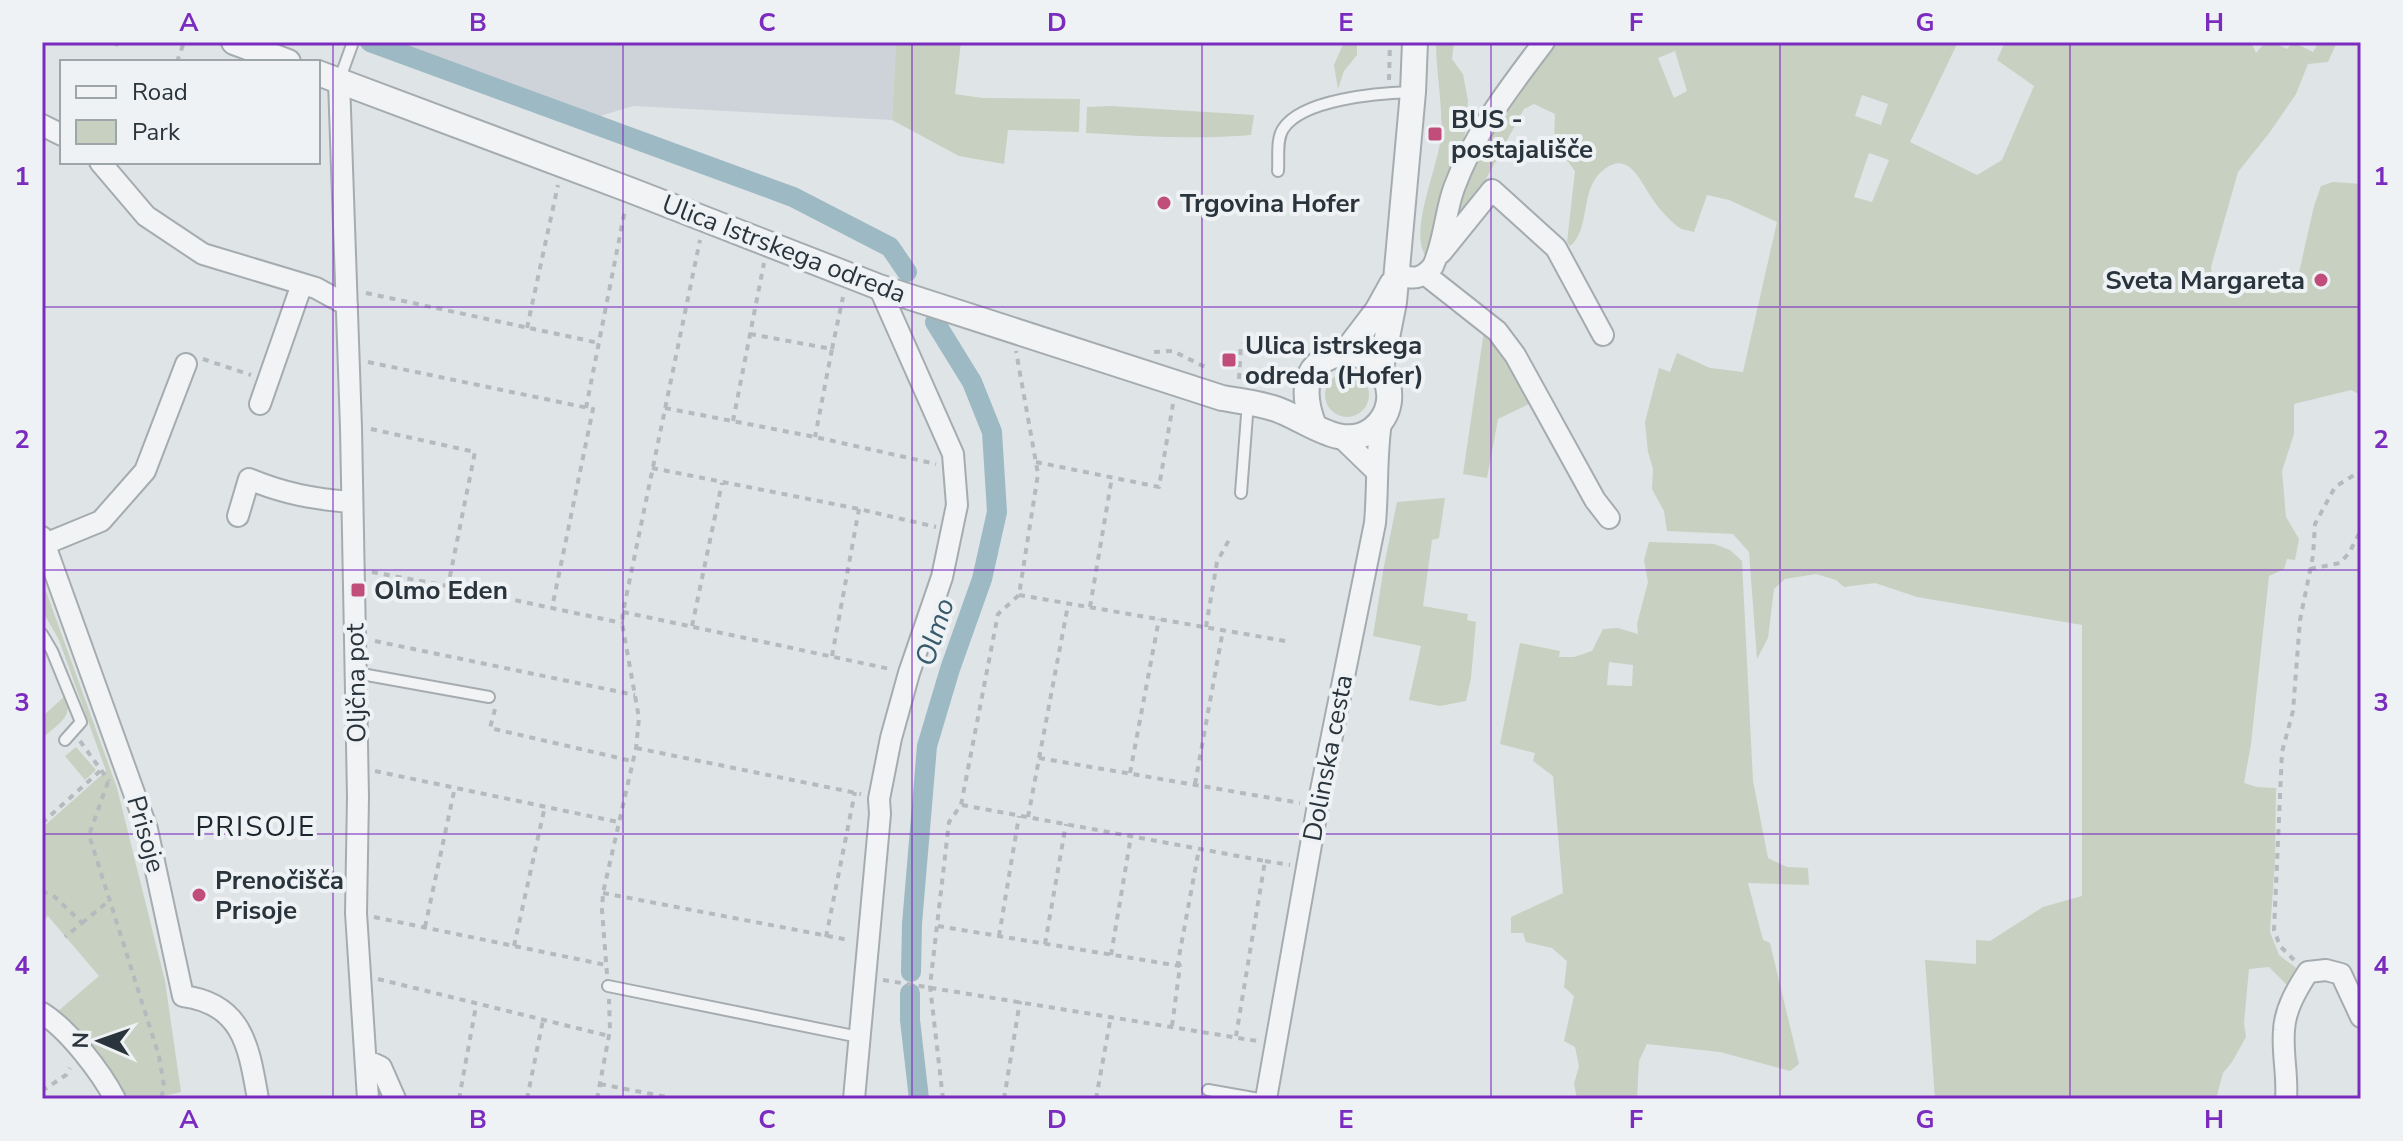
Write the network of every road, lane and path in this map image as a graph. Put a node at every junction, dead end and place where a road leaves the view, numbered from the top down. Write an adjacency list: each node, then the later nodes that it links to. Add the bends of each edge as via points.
1 (234, 42): 6 (street)
2 (353, 42): 7 (lane)
3 (1390, 42): 8 (path)
4 (1415, 42): 8 (street)
5 (1544, 42): 17 (street, via 1475,139)
6 (283, 60)
7 (328, 77): 12 (street, Ulica Istrskega odreda); 22 (street, Oljčna pot)
8 (1401, 92): 13 (lane, via 1336,101 1298,116 1281,131); 19 (street)
9 (42, 125): 10 (street)
10 (60, 134)
11 (102, 164): 20 (street, via 146,216 203,254)
12 (562, 165): 14 (street, Ulica Istrskega odreda); 23 (path)
13 (1278, 171)
14 (630, 190): 15 (street, Ulica Istrskega odreda); 27 (path)
15 (704, 220): 16 (street, Ulica Istrskega odreda); 42 (path)
16 (768, 244): 18 (street, Ulica Istrskega odreda); 25 (path)
17 (1431, 267): 19 (street, via 1418,278); 26 (street, via 1492,190 1556,248); 60 (street, via 1497,331)
18 (848, 275): 21 (street, Ulica Istrskega odreda); 29 (path)
19 (1397, 275): 30 (street); 34 (street)
20 (302, 284): 22 (street); 36 (street)
21 (879, 287): 24 (street, Ulica Istrskega odreda); 51 (street, via 953,454)
22 (346, 297): 23 (path); 31 (street, Oljčna pot)
23 (527, 328): 27 (path)
24 (1012, 330): 37 (street, Ulica Istrskega odreda); 49 (path)
25 (750, 334): 29 (path); 43 (path)
26 (1603, 335)
27 (599, 343): 41 (path)
28 (1241, 343): 39 (path)
29 (832, 349): 47 (path)
30 (1345, 353): 34 (street, via 1371,359); 38 (street, via 1320,363)
31 (348, 358): 41 (path); 46 (street, Oljčna pot)
32 (1297, 361): 35 (path)
33 (186, 364): 36 (path, via 198,357); 64 (street, Prisoje, via 145,471 101,521)
34 (1381, 368): 44 (street, via 1390,394)
35 (1273, 378)
36 (268, 381): 40 (street)
37 (1177, 383): 39 (street, Ulica Istrskega odreda); 54 (path, via 1159,487)
38 (1306, 386): 39 (street); 45 (street)
39 (1248, 402): 45 (street); 56 (lane)
40 (260, 404)
41 (586, 408): 71 (path, via 593,409)
42 (665, 408): 43 (path); 50 (path)
43 (733, 421): 47 (path)
44 (1381, 422): 48 (street, via 1371,432); 52 (street, Dolinska cesta)
45 (1314, 426): 48 (street)
46 (351, 428): 57 (street, Oljčna pot); 67 (path, via 475,452)
47 (815, 437): 51 (path)
48 (1342, 438): 52 (street)
49 (1036, 462): 54 (path); 68 (path)
50 (652, 468): 55 (path); 72 (path)
51 (954, 468): 62 (street, via 957,505)
52 (1376, 471): 146 (street, Dolinska cesta, via 1375,523 1318,805)
53 (2361, 475): 66 (path, via 2335,487 2315,524)
54 (1112, 477): 70 (path)
55 (723, 483): 58 (path); 75 (path)
56 (1241, 493)
57 (351, 502): 59 (street, via 309,499 249,479); 65 (street, Oljčna pot)
58 (859, 509): 62 (path); 81 (path)
59 (238, 516)
60 (1609, 518)
61 (2361, 530): 66 (path, via 2340,563)
62 (952, 531): 83 (street)
63 (1230, 538): 76 (path, via 1217,562)
64 (43, 541): 149 (street, Prisoje, via 147,829 183,996 203,1000 236,1024 248,1046)
65 (354, 568): 67 (path); 79 (street, Oljčna pot)
66 (2310, 569): 125 (path, via 2293,711 2282,752 2274,930 2280,946)
67 (448, 586): 71 (path)
68 (1019, 595): 70 (path); 98 (path, via 998,614)
69 (1068, 605): 88 (path)
70 (1090, 607): 73 (path)
71 (552, 608): 74 (path)
72 (623, 612): 74 (path); 75 (path)
73 (1159, 619): 76 (path); 91 (path)
74 (622, 623): 84 (path)
75 (692, 626): 81 (path)
76 (1206, 627): 77 (path)
77 (1223, 630): 80 (path); 93 (path)
78 (42, 634): 86 (lane, via 81,722)
79 (355, 637): 82 (street, Oljčna pot); 84 (path)
80 (1291, 642)
81 (832, 656): 83 (path)
82 (356, 673): 85 (lane); 90 (street, Oljčna pot)
83 (909, 673): 96 (street)
84 (635, 695): 87 (path)
85 (489, 697): 89 (path, via 496,701 490,728)
86 (69, 736): 103 (path, via 102,772)
87 (636, 748): 89 (path); 95 (path)
88 (1039, 758): 91 (path); 101 (path)
89 (632, 761): 102 (path)
90 (357, 768): 94 (path); 112 (street, Oljčna pot)
91 (1130, 773): 93 (path)
92 (108, 782): 111 (path, via 89,835)
93 (1195, 784): 97 (path)
94 (455, 787): 99 (path); 115 (path)
95 (855, 792): 96 (path); 118 (path)
96 (879, 799): 119 (street)
97 (1302, 803)
98 (961, 805): 100 (path); 114 (path, via 949,822)
99 (545, 806): 102 (path); 121 (path)
100 (1019, 816): 101 (path); 116 (path)
101 (1028, 817): 104 (path)
102 (618, 822): 110 (path)
103 (42, 823)
104 (1066, 824): 105 (path); 120 (path)
105 (1131, 836): 106 (path); 122 (path)
106 (1199, 849): 107 (path); 124 (path)
107 (1265, 861): 108 (path); 138 (path)
108 (1291, 865)
109 (42, 891): 113 (path)
110 (603, 893): 118 (path); 123 (path)
111 (110, 900): 113 (path); 148 (path, via 159,1056)
112 (356, 913): 115 (path); 126 (street, Oljčna pot)
113 (82, 923): 117 (path)
114 (937, 925): 116 (path); 129 (path)
115 (425, 927): 121 (path)
116 (999, 936): 120 (path)
117 (65, 937)
118 (826, 937): 119 (path)
119 (869, 943): 127 (street)
120 (1045, 944): 122 (path)
121 (514, 946): 123 (path)
122 (1111, 955): 124 (path)
123 (606, 965): 128 (path)
124 (1180, 966): 136 (path)
125 (2308, 972): 134 (street, via 2341,974); 160 (street, via 2284,1027)
126 (360, 975): 135 (path); 142 (street, Oljčna pot)
127 (865, 978): 129 (path); 139 (street)
128 (608, 986): 137 (path); 139 (lane)
129 (930, 986): 130 (path); 157 (path)
130 (1020, 1001): 133 (path); 158 (path)
131 (476, 1006): 152 (path)
132 (42, 1013): 140 (street)
133 (1111, 1016): 136 (path); 159 (path)
134 (2361, 1017)
135 (543, 1020): 137 (path); 153 (path)
136 (1172, 1026): 138 (path)
137 (609, 1036): 143 (path)
138 (1236, 1036): 141 (path)
139 (859, 1037): 156 (street)
140 (70, 1039): 145 (path, via 70,1069); 147 (street)
141 (1260, 1041)
142 (366, 1060): 150 (street, Oljčna pot); 151 (street, via 381,1067)
143 (600, 1084): 154 (path); 155 (path)
144 (1208, 1090): 146 (lane)
145 (42, 1091)
146 (1268, 1097)
147 (115, 1099)
148 (161, 1099)
149 (258, 1099)
150 (368, 1099)
151 (395, 1099)
152 (459, 1099)
153 (527, 1099)
154 (597, 1099)
155 (675, 1099)
156 (854, 1099)
157 (943, 1099)
158 (1004, 1099)
159 (1096, 1099)
160 (2286, 1099)

